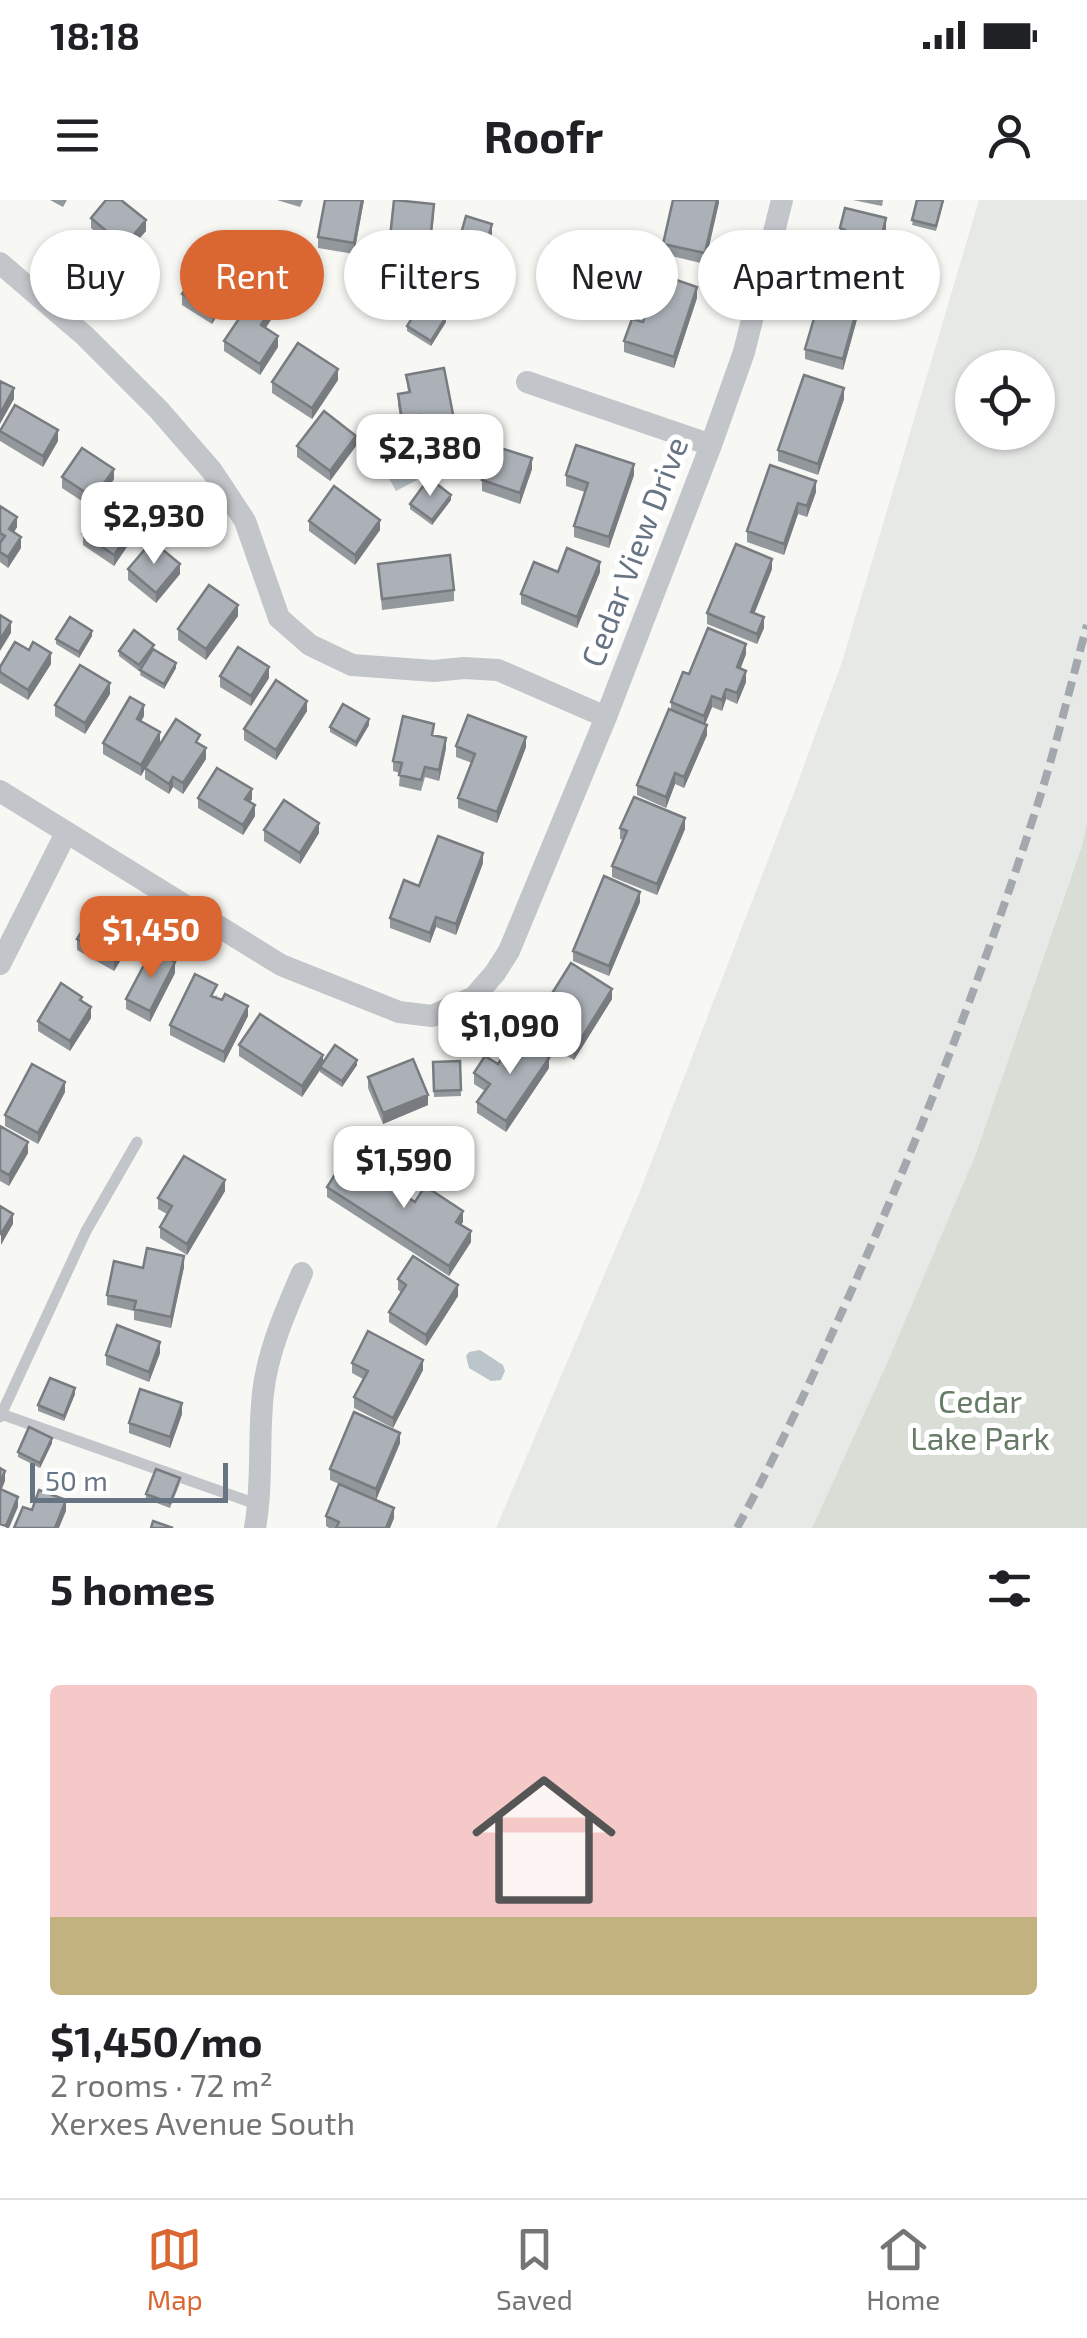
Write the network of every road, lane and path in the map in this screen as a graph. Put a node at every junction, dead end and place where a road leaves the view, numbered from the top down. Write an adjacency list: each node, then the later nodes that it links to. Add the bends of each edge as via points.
1 (782, 200): 4 (street, Cedar View Drive, via 744,352)
2 (0, 263): 5 (street, via 85,336 212,471 245,521 279,618 310,645 352,666 498,670)
3 (527, 382): 4 (street)
4 (711, 445): 5 (street, Cedar View Drive)
5 (606, 718): 7 (street, Cedar View Drive, via 502,962 474,996 432,1016 399,1012 281,965)
6 (0, 791): 7 (street, Cedar View Drive)
7 (66, 833): 8 (street)
8 (0, 964)
9 (137, 1142): 11 (lane, via 86,1230)
10 (302, 1273): 12 (street, via 270,1348)
11 (1, 1416): 12 (lane)
12 (257, 1517)

